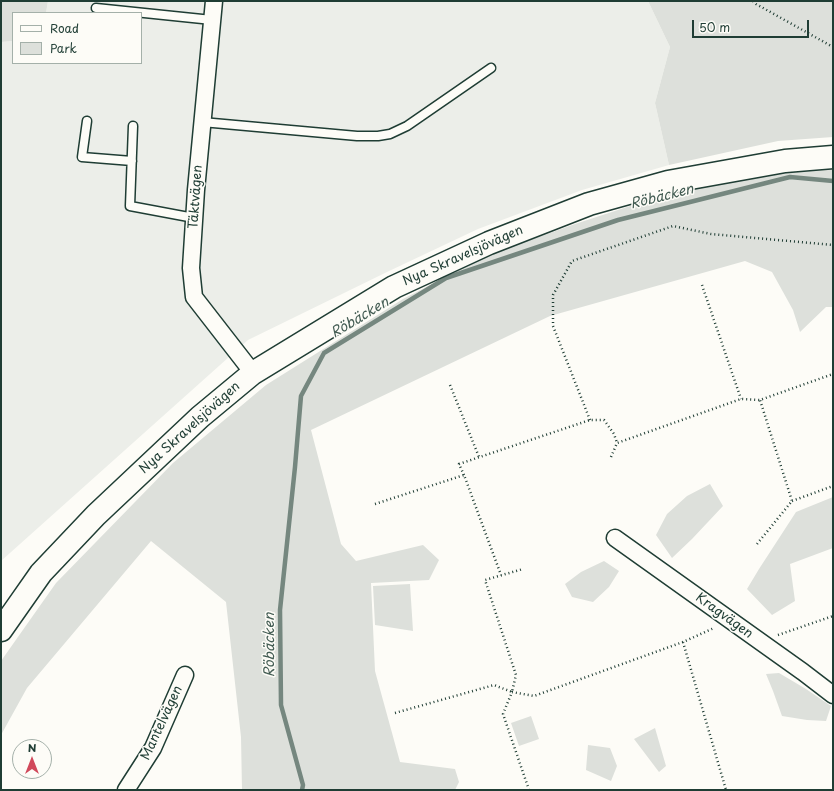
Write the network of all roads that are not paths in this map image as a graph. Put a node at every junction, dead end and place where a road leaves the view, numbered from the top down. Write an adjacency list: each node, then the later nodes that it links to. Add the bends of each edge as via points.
1 (214, 1): 5 (street, Täktvägen)
2 (96, 8): 3 (lane)
3 (135, 12)
4 (142, 13): 5 (lane)
5 (212, 20): 8 (street, Täktvägen)
6 (491, 68): 8 (lane, via 407,126 390,134 357,136)
7 (87, 121): 11 (lane, via 82,157)
8 (202, 122): 12 (street, Täktvägen)
9 (133, 126): 11 (lane)
10 (833, 156): 13 (main road, Nya Skravelsjövägen, via 785,161 668,182 589,204 489,243 394,287)
11 (132, 161): 12 (lane, via 130,206)
12 (194, 218): 13 (street, Täktvägen, via 191,268 194,297)
13 (253, 372): 15 (main road, Nya Skravelsjövägen, via 96,514 41,573)
14 (615, 538): 17 (street, Kragvägen)
15 (1, 630)
16 (185, 675): 18 (street, Mantelvägen, via 154,748)
17 (833, 695)
18 (126, 790)

